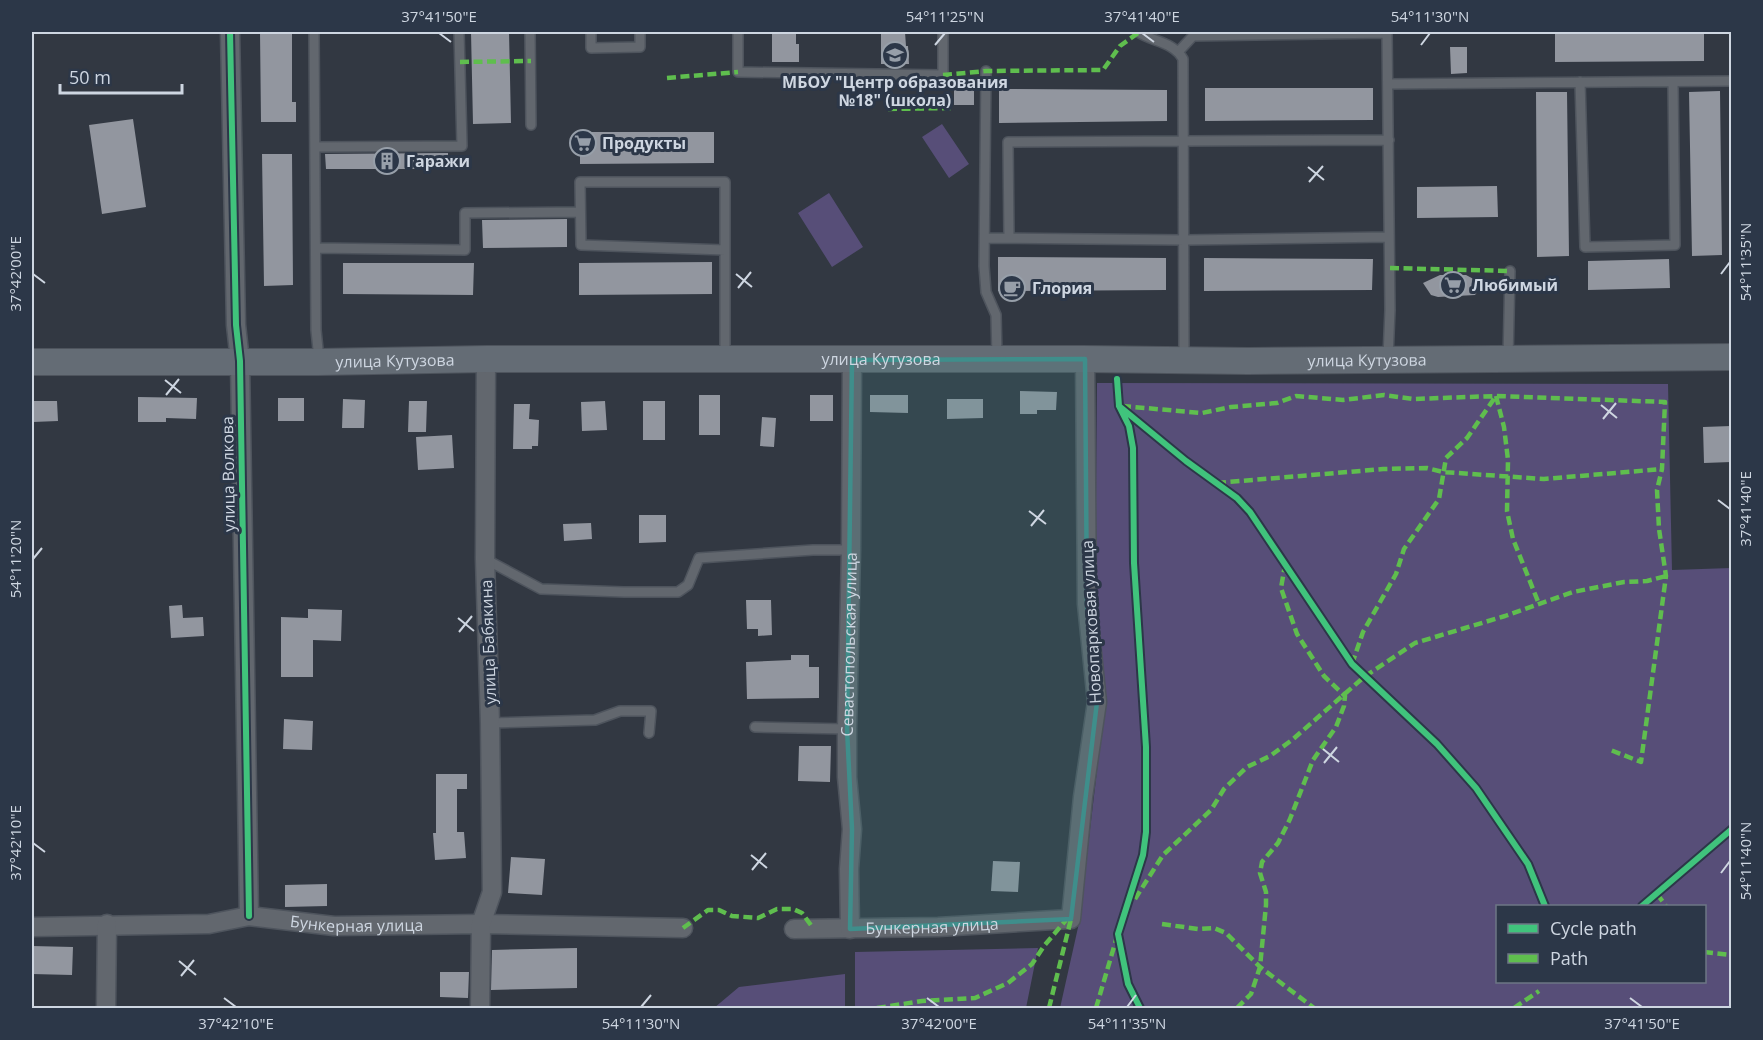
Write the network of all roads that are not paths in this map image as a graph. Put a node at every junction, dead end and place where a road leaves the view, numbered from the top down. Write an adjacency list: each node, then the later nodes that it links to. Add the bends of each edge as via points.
1 (230, 32): 40 (street, улица Волкова)
2 (314, 32): 22 (lane)
3 (459, 32): 22 (lane, via 462,146)
4 (530, 32): 19 (lane)
5 (591, 32): 6 (lane, via 591,48 640,47)
6 (639, 32)
7 (738, 32): 8 (lane, via 738,72 944,75)
8 (943, 32)
9 (1138, 32): 13 (lane)
10 (1321, 32): 11 (lane); 12 (lane)
11 (1387, 32): 18 (lane)
12 (1221, 33): 13 (lane, via 1193,36)
13 (1179, 51): 21 (lane, via 1183,59)
14 (986, 70): 25 (lane)
15 (1731, 81): 17 (lane)
16 (1580, 82): 17 (lane); 17 (lane, via 1585,247 1675,245); 18 (lane)
17 (1673, 82)
18 (1388, 84): 20 (lane)
19 (531, 125)
20 (1389, 140): 21 (lane); 24 (lane)
21 (1184, 141): 26 (lane, via 1008,142); 27 (lane)
22 (315, 147): 28 (lane)
23 (580, 212): 28 (lane, via 465,213 465,250); 29 (lane, via 581,246); 29 (lane, via 580,182 725,182)
24 (1389, 237): 27 (lane); 39 (lane)
25 (985, 238): 26 (lane); 38 (lane, via 986,292 996,315)
26 (1009, 238): 27 (lane)
27 (1185, 240): 34 (lane)
28 (316, 248): 41 (lane)
29 (725, 250): 36 (lane)
30 (1510, 271): 35 (lane)
31 (1731, 357): 35 (main road, улица Кутузова)
32 (486, 359): 36 (main road, улица Кутузова); 41 (main road, улица Кутузова); 44 (street, улица Бабякина)
33 (1085, 359): 34 (main road, улица Кутузова); 38 (main road, улица Кутузова); 50 (street, Новопарковая улица, via 1087,604 1097,702)
34 (1184, 359): 39 (main road, улица Кутузова)
35 (1508, 359): 39 (main road, улица Кутузова)
36 (725, 360): 37 (main road, улица Кутузова)
37 (852, 360): 38 (main road, улица Кутузова); 43 (street, Севастопольская улица)
38 (997, 360)
39 (1388, 360)
40 (240, 361): 41 (main road, улица Кутузова); 42 (main road, улица Кутузова); 49 (street, улица Волкова)
41 (319, 362)
42 (32, 363)
43 (851, 550): 44 (lane, via 699,558 688,585 678,592 541,589); 47 (street, Севастопольская улица)
44 (485, 559): 45 (street, улица Бабякина)
45 (490, 723): 48 (lane, via 595,720 620,711 651,711); 52 (street, улица Бабякина, via 492,892)
46 (755, 727): 47 (lane)
47 (847, 729): 56 (street, Севастопольская улица, via 852,829)
48 (650, 733)
49 (249, 916): 51 (street, Бункерная улица, via 209,924); 52 (street, Бункерная улица, via 334,926)
50 (1071, 920): 56 (street, Бункерная улица)
51 (107, 924): 53 (street, Бункерная улица); 57 (street)
52 (481, 924): 54 (street, Бункерная улица); 58 (street, улица Бабякина)
53 (32, 927)
54 (683, 928)
55 (794, 929): 56 (street, Бункерная улица)
56 (850, 929)
57 (106, 1008)
58 (480, 1008)

